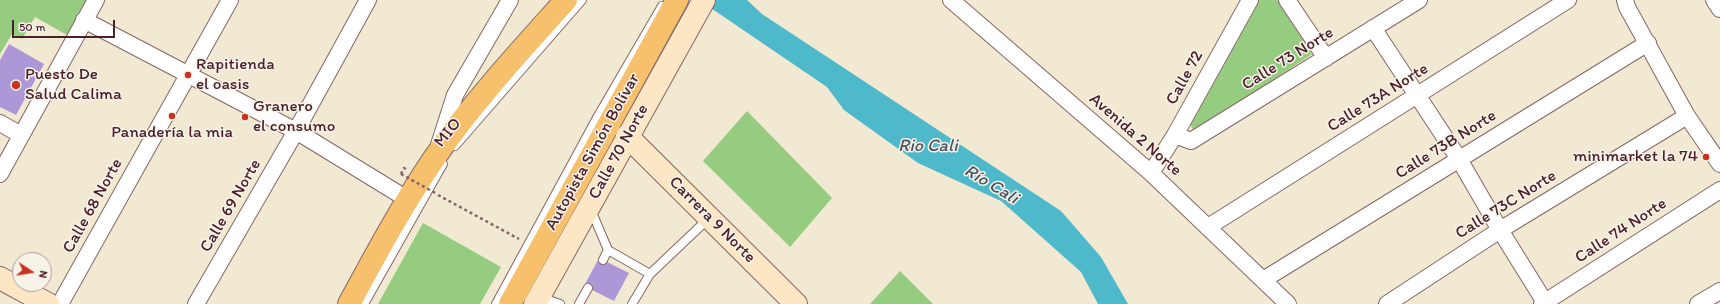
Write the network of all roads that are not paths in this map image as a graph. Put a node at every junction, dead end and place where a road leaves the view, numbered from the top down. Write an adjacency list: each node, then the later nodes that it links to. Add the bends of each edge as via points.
1 (96, 0): 17 (street)
2 (230, 0): 21 (street, Calle 68 Norte)
3 (368, 0): 25 (street, Calle 69 Norte)
4 (510, 0): 29 (street, via 455,95)
5 (566, 0): 29 (main road, via 512,61)
6 (582, 0): 53 (lane, MIO, via 444,161)
7 (673, 0): 54 (lane, via 598,116); 55 (main road, Autopista Simón Bolívar)
8 (951, 0): 32 (street, Avenida 2 Norte)
9 (1250, 0): 27 (street, Calle 72)
10 (1287, 0): 20 (street)
11 (1420, 0): 18 (street, Calle 73 Norte)
12 (1568, 0): 22 (street, Calle 73A Norte)
13 (1625, 0): 19 (street)
14 (1714, 0): 16 (street)
15 (699, 9): 28 (street, Calle 70 Norte)
16 (1720, 9)
17 (84, 20): 21 (street); 26 (street)
18 (1373, 28): 20 (street, Calle 73 Norte); 22 (street)
19 (1648, 43): 23 (street); 30 (street, Calle 73B Norte)
20 (1326, 58): 27 (street, Calle 73 Norte, via 1191,141)
21 (188, 75): 25 (street); 50 (street, Calle 68 Norte)
22 (1418, 95): 30 (street); 38 (street, Calle 73A Norte)
23 (1687, 116): 31 (street); 39 (street, Calle 73C Norte)
24 (0, 123): 26 (street)
25 (296, 131): 35 (street); 51 (street, Calle 69 Norte)
26 (22, 135): 33 (street)
27 (1175, 135): 32 (street, Calle 72)
28 (627, 136): 36 (street, Calle 70 Norte); 37 (street, Carrera 9 Norte)
29 (442, 148): 35 (main road)
30 (1460, 159): 39 (street); 44 (street, Calle 73B Norte)
31 (1720, 164)
32 (1151, 173): 38 (street, Avenida 2 Norte)
33 (0, 174)
34 (1720, 190): 48 (street, Calle 74 Norte)
35 (407, 198): 52 (main road)
36 (589, 206): 40 (lane); 47 (street, Calle 70 Norte)
37 (710, 217): 42 (lane); 59 (street, Carrera 9 Norte)
38 (1208, 227): 44 (street, Avenida 2 Norte)
39 (1500, 230): 48 (street); 61 (street, Calle 73C Norte)
40 (608, 250): 41 (lane); 42 (lane)
41 (602, 260)
42 (650, 274): 58 (lane)
43 (0, 278): 49 (street)
44 (1263, 280): 60 (street, Avenida 2 Norte)
45 (588, 288): 57 (lane)
46 (1720, 291): 62 (street)
47 (537, 300): 56 (lane)
48 (1544, 303)
49 (48, 304)
50 (60, 304)
51 (196, 304)
52 (349, 304)
53 (364, 304)
54 (496, 304)
55 (510, 304)
56 (560, 304)
57 (579, 304)
58 (632, 304)
59 (796, 304)
60 (1288, 304)
61 (1387, 304)
62 (1698, 304)

